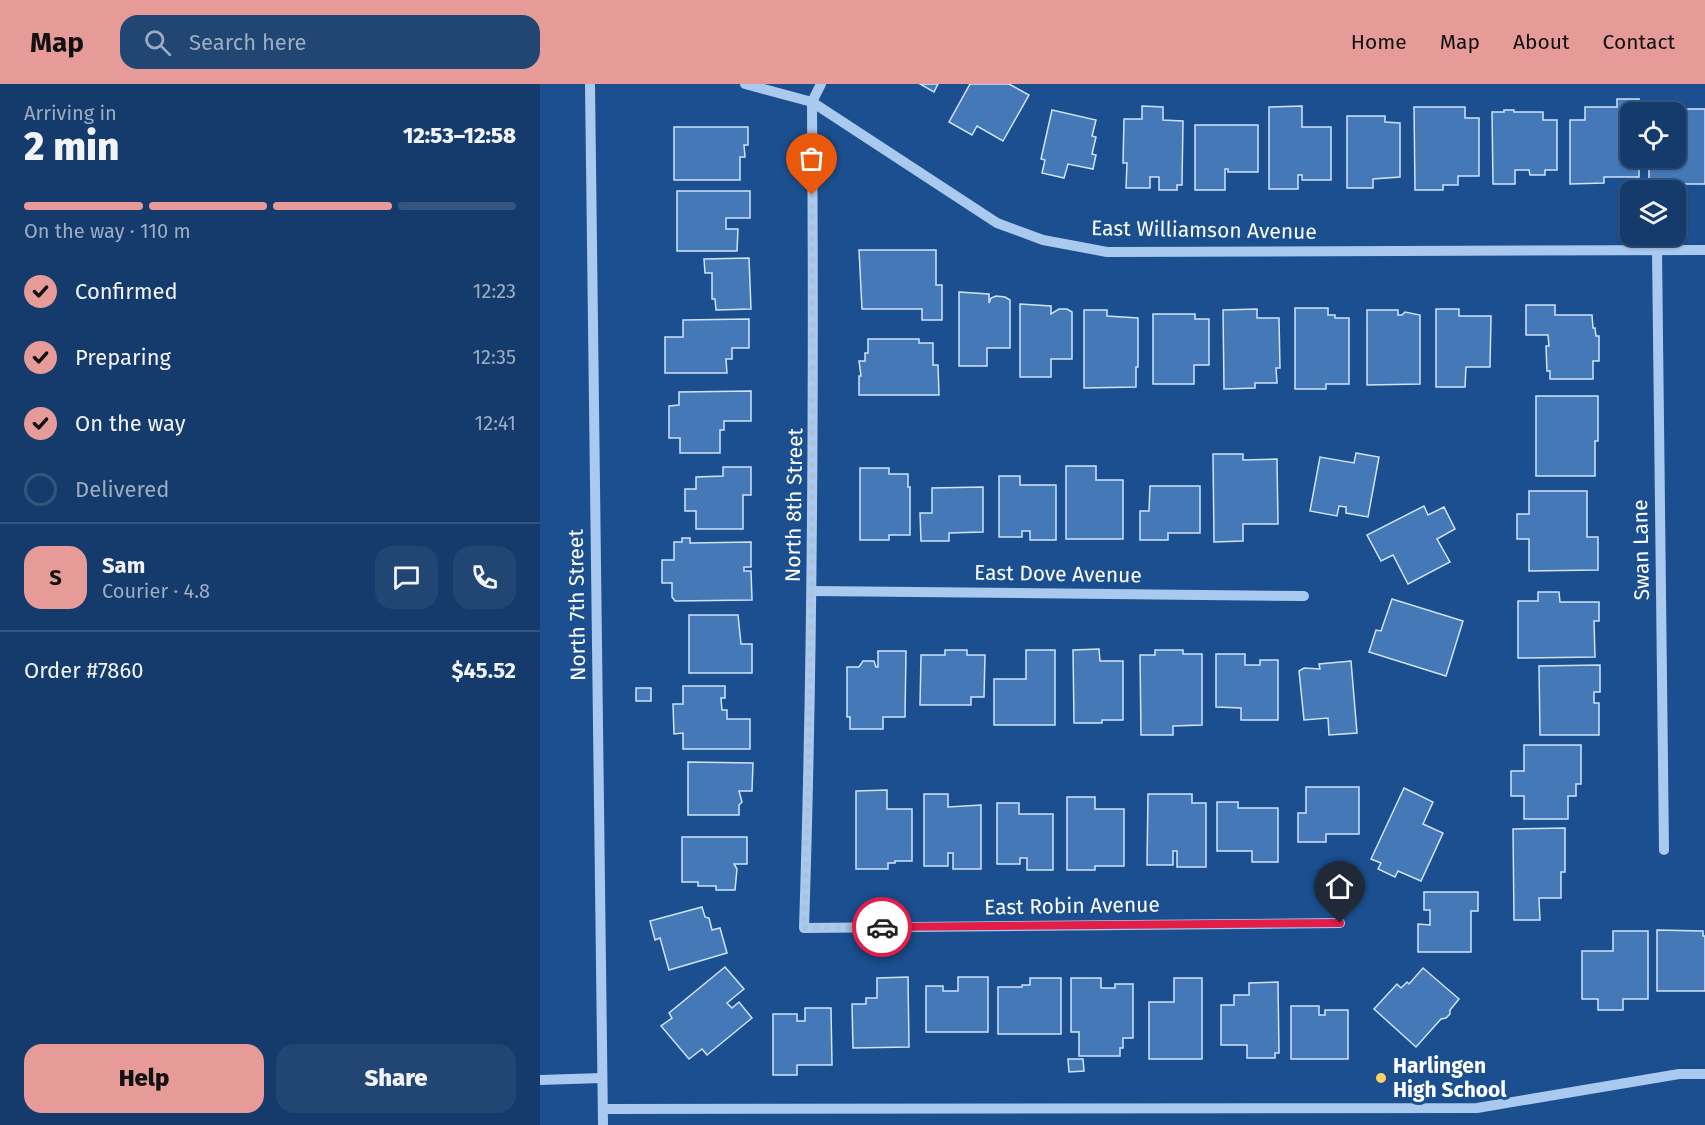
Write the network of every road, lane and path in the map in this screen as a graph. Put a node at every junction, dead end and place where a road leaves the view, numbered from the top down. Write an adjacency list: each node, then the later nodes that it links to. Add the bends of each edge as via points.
1 (590, 84): 13 (street, North 7th Street)
2 (745, 84): 4 (street, East Williamson Avenue)
3 (821, 84): 4 (street, North 8th Street)
4 (812, 102): 5 (street, East Williamson Avenue, via 997,223 1043,240 1107,252); 7 (street, North 8th Street)
5 (1657, 250): 6 (street, East Williamson Avenue); 9 (street, Swan Lane)
6 (1705, 250)
7 (812, 591): 8 (street, East Dove Avenue); 11 (street, North 8th Street)
8 (1304, 596)
9 (1664, 850)
10 (1340, 923): 11 (street, East Robin Avenue)
11 (804, 928)
12 (1705, 1074): 15 (street, via 1679,1074 1477,1108)
13 (602, 1078): 14 (street); 15 (street, North 7th Street)
14 (540, 1080)
15 (603, 1109): 16 (street, North 7th Street)
16 (603, 1125)

